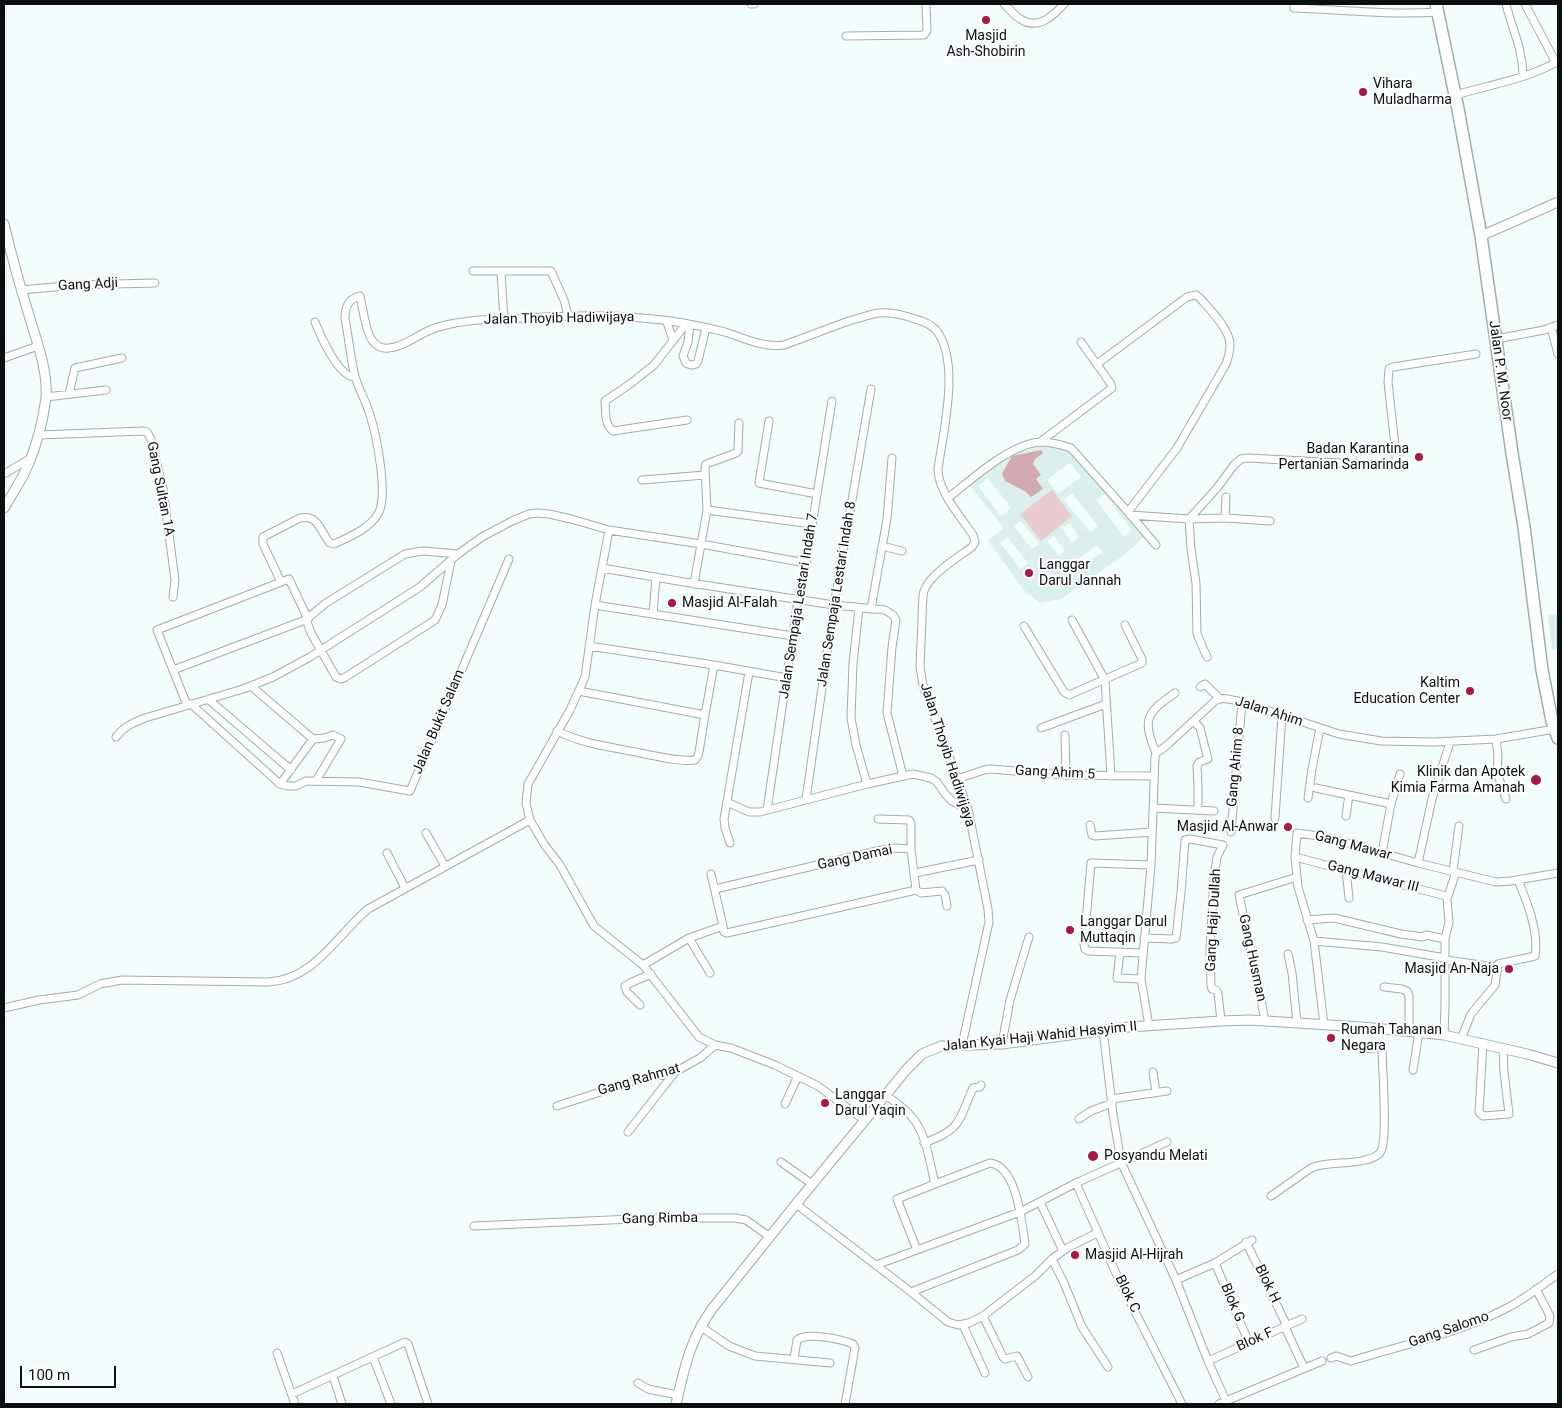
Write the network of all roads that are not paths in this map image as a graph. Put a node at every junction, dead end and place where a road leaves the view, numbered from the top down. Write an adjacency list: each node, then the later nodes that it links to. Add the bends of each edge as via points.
1 (926, 4): 8 (street, via 927,30 924,35)
2 (1004, 4): 3 (street, via 1022,21 1035,23 1046,20)
3 (1064, 4)
4 (1294, 4): 7 (street, via 1294,8 1393,13)
5 (1506, 4): 10 (street, via 1522,53)
6 (1525, 4): 9 (street)
7 (1437, 8): 11 (highway, Jalan P. M. Noor)
8 (846, 36)
9 (1557, 62): 10 (street)
10 (1523, 76): 11 (street)
11 (1455, 95): 14 (highway, Jalan P. M. Noor)
12 (1558, 202): 14 (street)
13 (4, 224): 18 (street)
14 (1481, 236): 27 (highway, Jalan P. M. Noor)
15 (473, 271): 16 (street)
16 (501, 272): 19 (street, via 552,271); 20 (street)
17 (155, 283): 18 (street, Gang Adji)
18 (21, 290): 30 (street)
19 (568, 316): 20 (street, Jalan Thoyib Hadiwijaya); 22 (street, Jalan Thoyib Hadiwijaya)
20 (504, 319): 36 (street, Jalan Thoyib Hadiwijaya, via 455,323 429,330 395,347 382,348 371,339 360,296 356,297 350,300 345,312)
21 (315, 322): 36 (street, via 340,367 348,376)
22 (667, 322): 23 (street, Jalan Thoyib Hadiwijaya); 28 (street)
23 (688, 324): 26 (street, Jalan Thoyib Hadiwijaya); 26 (street, via 688,342 683,356 686,363 692,365 698,361); 28 (street)
24 (1558, 325): 25 (street)
25 (1550, 327): 27 (street); 32 (street)
26 (706, 328): 54 (street, Jalan Thoyib Hadiwijaya, via 775,346 878,313 902,315 929,324 940,337 948,371 947,413 938,469)
27 (1496, 339): 110 (highway, Jalan P. M. Noor, via 1542,670)
28 (673, 341): 42 (street, via 654,365 604,401 607,424 610,430 617,432)
29 (1081, 342): 35 (street)
30 (38, 346): 33 (street); 40 (street, via 46,380)
31 (1476, 354): 59 (street, via 1389,369 1396,455 1392,464 1241,459)
32 (1558, 354)
33 (4, 358)
34 (122, 358): 39 (street, via 75,368)
35 (1097, 364): 46 (street, via 1112,388); 57 (street, via 1186,297 1196,295 1227,332 1230,343 1226,364 1177,448)
36 (355, 377): 73 (street, via 370,412 374,432 382,497 378,514 365,527 332,545 312,517 300,518 263,537 263,544)
37 (871, 389): 78 (street, Jalan Sempaja Lestari Indah 8)
38 (106, 390): 39 (street)
39 (69, 394): 40 (street)
40 (46, 397): 45 (street)
41 (832, 401): 52 (street, Jalan Sempaja Lestari Indah 7)
42 (687, 420)
43 (769, 421): 52 (street, via 759,483)
44 (740, 423): 50 (street, via 738,451 706,464)
45 (38, 435): 47 (street); 75 (street, Gang Sultan 1A, via 148,432 163,489 175,580)
46 (1040, 442): 54 (street, via 1007,454); 57 (street, via 1071,448)
47 (31, 458): 49 (street); 55 (street)
48 (892, 458): 65 (street)
49 (4, 474)
50 (705, 475): 51 (street); 56 (street)
51 (642, 480)
52 (817, 494): 61 (street, Jalan Sempaja Lestari Indah 7)
53 (1226, 497): 58 (street)
54 (948, 498): 123 (street, Jalan Thoyib Hadiwijaya, via 975,542 925,586 920,667 923,685)
55 (4, 508)
56 (707, 510): 61 (street); 63 (street)
57 (1129, 513): 59 (street); 64 (street)
58 (1225, 518): 59 (street); 60 (street)
59 (1189, 519): 89 (street, via 1197,634)
60 (1270, 521)
61 (812, 524): 70 (street, Jalan Sempaja Lestari Indah 7)
62 (609, 530): 63 (street); 67 (street, via 565,517 534,513 498,528); 71 (street)
63 (701, 544): 70 (street); 74 (street)
64 (1156, 545)
65 (882, 546): 66 (street); 80 (street)
66 (902, 550)
67 (458, 554): 69 (street); 82 (street, via 423,551 405,554 326,603)
68 (508, 559): 124 (street, Jalan Bukit Salam, via 410,791 359,782)
69 (451, 561): 88 (street, via 420,587); 88 (street, via 442,606 436,618 426,626 342,679 336,677)
70 (806, 563): 76 (street, Jalan Sempaja Lestari Indah 7)
71 (602, 568): 72 (street); 77 (street)
72 (656, 577): 74 (street); 81 (street)
73 (281, 582): 82 (street, via 289,578); 91 (street, via 157,630)
74 (694, 584): 76 (street)
75 (173, 597)
76 (798, 600): 78 (street); 86 (street, Jalan Sempaja Lestari Indah 7)
77 (595, 605): 81 (street); 87 (street)
78 (834, 605): 79 (street); 130 (street, Jalan Sempaja Lestari Indah 8)
79 (859, 608): 80 (street); 126 (street, via 850,718)
80 (871, 609): 120 (street, via 890,612 896,620 887,713)
81 (653, 614): 86 (street)
82 (308, 619): 88 (street, via 308,628); 91 (street)
83 (1072, 620): 94 (street)
84 (1124, 625): 94 (street, via 1143,662)
85 (1024, 626): 94 (street, via 1065,693 1071,694)
86 (793, 636): 93 (street, Jalan Sempaja Lestari Indah 7)
87 (589, 646): 90 (street); 97 (street)
88 (321, 650): 95 (street)
89 (1207, 657)
90 (714, 666): 92 (street); 104 (street)
91 (173, 670): 102 (street)
92 (749, 672): 93 (street); 132 (street)
93 (787, 678): 137 (street, Jalan Sempaja Lestari Indah 7)
94 (1105, 680): 103 (street)
95 (251, 686): 100 (street); 113 (street)
96 (1200, 687): 99 (street, via 1206,684)
97 (579, 691): 104 (street); 109 (street)
98 (1175, 693): 116 (street, via 1158,704 1148,720)
99 (1218, 698): 101 (street, Jalan Ahim); 106 (street, Jalan Ahim)
100 (208, 699): 102 (street); 117 (street)
101 (1242, 702): 105 (street, Jalan Ahim); 146 (street, Gang Ahim 8)
102 (189, 704): 112 (street, via 130,724); 125 (street)
103 (1106, 704): 107 (street); 121 (street)
104 (705, 715): 109 (street, via 698,756 691,761 607,747)
105 (1282, 716): 108 (street, Jalan Ahim); 140 (street)
106 (1194, 721): 116 (street, Jalan Ahim); 136 (street, via 1200,728 1208,758 1197,766)
107 (1041, 728)
108 (1320, 728): 115 (street, Jalan Ahim, via 1381,741); 129 (street)
109 (557, 731): 142 (street, via 528,784 526,803)
110 (1556, 734): 114 (street, Jalan Ahim)
111 (1065, 735): 119 (street)
112 (116, 737)
113 (313, 739): 117 (street); 124 (street, via 334,735 341,739)
114 (1496, 739): 115 (street, Jalan Ahim); 131 (street, via 1497,772)
115 (1450, 742): 154 (street, via 1432,799)
116 (1156, 753): 122 (street)
117 (291, 770): 125 (street)
118 (1400, 774): 133 (street)
119 (1066, 775): 121 (street, Gang Ahim 5); 123 (street, Gang Ahim 5, via 990,769)
120 (903, 776): 126 (street); 135 (street, via 921,774 931,778 952,800)
121 (1111, 776): 122 (street, Gang Ahim 5)
122 (1154, 776): 134 (street)
123 (957, 779): 135 (street, Jalan Thoyib Hadiwijaya)
124 (316, 781): 125 (street, Jalan Bukit Salam, via 296,786)
125 (280, 784)
126 (867, 784): 130 (street)
127 (1316, 788): 128 (street)
128 (1349, 795): 133 (street); 139 (street)
129 (1308, 798)
130 (806, 799): 137 (street)
131 (1506, 799)
132 (727, 802): 137 (street, via 748,812); 148 (street, via 723,822)
133 (1391, 804): 151 (street)
134 (1153, 808): 136 (street); 145 (street)
135 (968, 809): 153 (street, Jalan Thoyib Hadiwijaya)
136 (1198, 809): 138 (street)
137 (767, 810)
138 (1214, 811)
139 (1346, 816)
140 (1275, 818)
141 (878, 819): 149 (street, via 909,820)
142 (530, 820): 156 (street); 181 (street, via 594,926)
143 (1090, 825): 145 (street, via 1095,836)
144 (1459, 826): 159 (street)
145 (1152, 832): 155 (street)
146 (1231, 832)
147 (426, 833): 156 (street)
148 (730, 842)
149 (910, 850): 158 (street, Gang Damai); 165 (street, Gang Damai, via 877,851)
150 (387, 853): 164 (street)
151 (1382, 854): 152 (street, Gang Mawar, via 1299,832 1296,834); 154 (street, Gang Mawar)
152 (1296, 857): 157 (street, Gang Mawar III); 162 (street, Gang Mawar)
153 (979, 860): 158 (street); 201 (street, Jalan Thoyib Hadiwijaya, via 989,922)
154 (1418, 863): 159 (street, Gang Mawar)
155 (1151, 865): 174 (street); 177 (street, via 1092,863 1085,950)
156 (445, 866): 164 (street)
157 (1346, 870): 167 (street); 168 (street, Gang Mawar III)
158 (915, 872): 166 (street, Gang Damai)
159 (1454, 872): 163 (street, Gang Mawar, via 1496,882); 168 (street)
160 (711, 874): 165 (street)
161 (1558, 874): 163 (street, Gang Mawar)
162 (1298, 877): 170 (street, Gang Mawar); 190 (street, Gang Husman, via 1239,895)
163 (1518, 880): 182 (street, via 1530,911 1536,953 1532,958)
164 (405, 888): 188 (street, via 368,909 326,953 285,980 122,980 100,984 78,995)
165 (715, 890): 171 (street)
166 (916, 890): 169 (street, via 921,893 942,891); 171 (street, via 727,933)
167 (1349, 898)
168 (1448, 899): 175 (street, via 1449,922)
169 (947, 906)
170 (1307, 920): 175 (street, via 1334,918 1401,934); 176 (street, Gang Mawar)
171 (722, 926): 172 (street)
172 (690, 938): 181 (street); 183 (street)
173 (1029, 938): 199 (street, via 1010,1000)
174 (1144, 938): 178 (street); 189 (street, Gang Haji Dullah, via 1176,938 1185,840 1223,845 1217,857 1214,878 1210,949 1211,986 1218,991)
175 (1445, 939): 180 (street)
176 (1314, 941): 180 (street, via 1382,947); 192 (street, Gang Mawar)
177 (1120, 952): 178 (street); 185 (street, via 1118,978)
178 (1143, 953): 185 (street)
179 (1288, 954): 191 (street)
180 (1445, 959): 182 (street); 196 (street)
181 (643, 965): 184 (street)
182 (1496, 967): 197 (street, via 1495,985 1471,1014)
183 (710, 973)
184 (650, 974): 187 (street, via 625,986); 200 (street, via 694,1032)
185 (1141, 979): 193 (street)
186 (1384, 987): 195 (street, via 1407,991)
187 (640, 1005)
188 (4, 1008)
189 (1221, 1021): 190 (street, Jalan Kyai Haji Wahid Hasyim II); 193 (street, Jalan Kyai Haji Wahid Hasyim II)
190 (1265, 1021): 191 (street, Jalan Kyai Haji Wahid Hasyim II)
191 (1297, 1023): 192 (street, Jalan Kyai Haji Wahid Hasyim II)
192 (1324, 1025): 195 (street, Jalan Kyai Haji Wahid Hasyim II)
193 (1149, 1026): 194 (street, Jalan Kyai Haji Wahid Hasyim II)
194 (1103, 1030): 199 (street, Jalan Kyai Haji Wahid Hasyim II); 213 (street)
195 (1414, 1032): 196 (street, Jalan Kyai Haji Wahid Hasyim II); 205 (street)
196 (1444, 1035): 197 (street, Jalan Kyai Haji Wahid Hasyim II)
197 (1461, 1039): 198 (street, Jalan Kyai Haji Wahid Hasyim II)
198 (1483, 1043): 203 (street, Jalan Kyai Haji Wahid Hasyim II); 203 (street, via 1479,1112 1483,1116 1509,1114)
199 (1002, 1044): 201 (street, Jalan Kyai Haji Wahid Hasyim II)
200 (715, 1045): 206 (street, Gang Rahmat); 208 (street, via 758,1058)
201 (962, 1045): 212 (street, Jalan Kyai Haji Wahid Hasyim II, via 941,1046 922,1054 906,1068)
202 (1363, 1049): 226 (street, via 1382,1047 1383,1149 1364,1161 1318,1165)
203 (1503, 1049): 204 (street, Jalan Kyai Haji Wahid Hasyim II)
204 (1558, 1063)
205 (1413, 1070)
206 (675, 1072): 215 (street, Gang Rahmat, via 637,1080); 218 (street)
207 (1154, 1072): 211 (street)
208 (798, 1076): 214 (street); 217 (street, via 824,1090)
209 (981, 1085): 220 (street, via 973,1088 959,1122 945,1135)
210 (1167, 1090): 211 (street)
211 (1156, 1092): 213 (street)
212 (886, 1095): 217 (street, Jalan Kyai Haji Wahid Hasyim II); 220 (street, via 910,1115)
213 (1112, 1101): 216 (street); 222 (street)
214 (786, 1104)
215 (557, 1106)
216 (1079, 1119)
217 (864, 1120): 224 (street, Jalan Kyai Haji Wahid Hasyim II)
218 (628, 1132)
219 (1167, 1142): 222 (street)
220 (924, 1143): 225 (street)
221 (781, 1162): 224 (street)
222 (1121, 1162): 223 (street); 239 (street)
223 (1076, 1183): 227 (street); 231 (street, Blok C)
224 (812, 1184): 228 (street, Jalan Kyai Haji Wahid Hasyim II)
225 (935, 1184): 229 (street, via 984,1165 996,1164 1009,1177); 233 (street, via 898,1199)
226 (1271, 1196)
227 (1040, 1202): 229 (street); 234 (street)
228 (796, 1204): 232 (street, Jalan Kyai Haji Wahid Hasyim II); 237 (street)
229 (1020, 1212): 233 (street); 241 (street, via 1025,1244 1021,1249)
230 (474, 1226): 232 (street, Gang Rimba, via 735,1218 746,1220)
231 (1097, 1233): 234 (street); 270 (street, Blok C)
232 (770, 1236): 245 (street, Jalan Kyai Haji Wahid Hasyim II)
233 (917, 1250): 237 (street)
234 (1063, 1251): 235 (street)
235 (1052, 1259): 242 (street); 256 (street, via 1082,1327)
236 (1215, 1263): 239 (street); 246 (street, Blok H, via 1249,1241); 247 (street, Blok G)
237 (876, 1265): 241 (street)
238 (1558, 1274): 240 (street, Gang Salomo)
239 (1176, 1280): 253 (street)
240 (1536, 1289): 248 (street, via 1550,1316 1549,1323 1528,1334); 251 (street, Gang Salomo, via 1509,1308 1445,1333 1352,1361 1336,1356)
241 (911, 1292): 244 (street, via 948,1322)
242 (983, 1316): 244 (street); 260 (street, via 1003,1357 1017,1356)
243 (1302, 1319): 246 (street, Blok F)
244 (963, 1325): 258 (street)
245 (700, 1326): 252 (street, via 729,1346 755,1356); 263 (street, Jalan Kyai Haji Wahid Hasyim II, via 689,1350)
246 (1286, 1326): 247 (street, Blok F); 257 (street, Blok H)
247 (1249, 1343): 253 (street, Blok F)
248 (1474, 1350)
249 (277, 1354): 262 (street)
250 (374, 1357): 259 (street); 267 (street); 268 (street, via 407,1342)
251 (1331, 1358)
252 (794, 1359): 255 (street); 269 (street, via 801,1337 850,1342 854,1346)
253 (1208, 1361): 264 (street)
254 (1322, 1361): 257 (street)
255 (830, 1363)
256 (1108, 1367)
257 (1304, 1368): 264 (street)
258 (985, 1373)
259 (333, 1376): 262 (street); 266 (street)
260 (1028, 1377)
261 (638, 1383): 263 (street)
262 (292, 1394): 265 (street)
263 (677, 1400)
264 (1222, 1403)
265 (295, 1404)
266 (342, 1404)
267 (391, 1404)
268 (428, 1404)
269 (845, 1404)
270 (1182, 1404)

